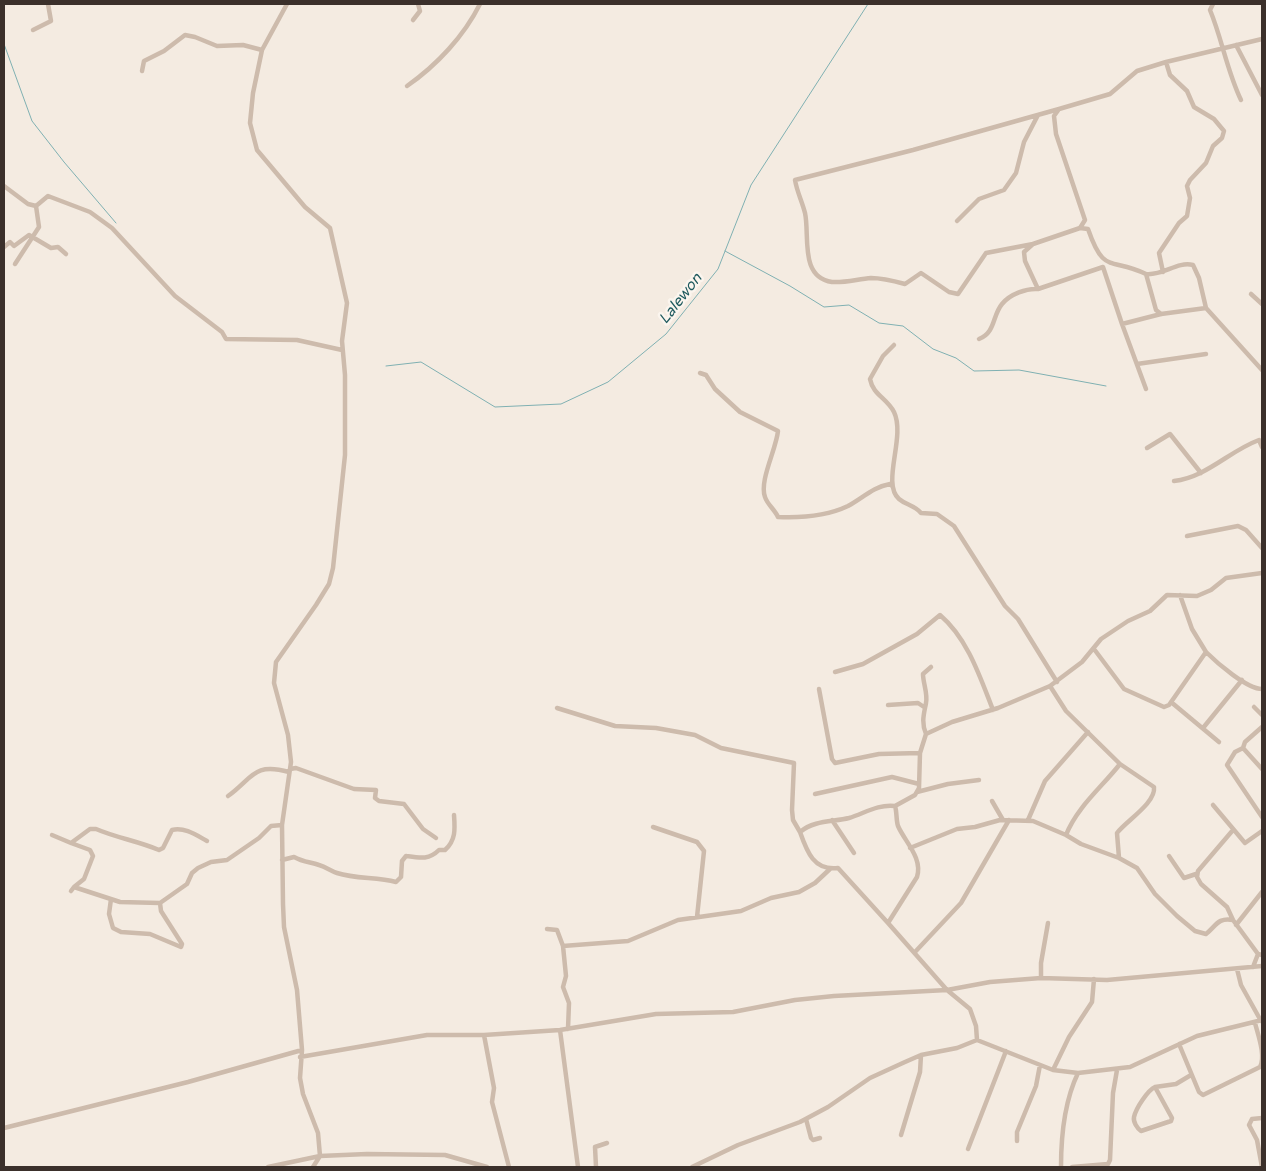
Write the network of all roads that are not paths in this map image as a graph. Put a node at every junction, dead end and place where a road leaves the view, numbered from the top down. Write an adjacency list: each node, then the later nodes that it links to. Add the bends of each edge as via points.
1 (48, 4): 7 (street, via 51,21)
2 (287, 4): 11 (street)
3 (418, 4): 6 (street, via 420,11)
4 (480, 4): 14 (street, via 450,48)
5 (1213, 4): 10 (street, via 1210,10)
6 (413, 20)
7 (33, 30)
8 (1262, 39): 9 (street)
9 (1236, 45): 10 (street); 15 (street)
10 (1224, 49): 12 (street); 16 (street)
11 (262, 50): 13 (street, via 244,45 217,46 185,35 144,61); 40 (street, via 250,111 253,141 305,207 333,234 347,303)
12 (1166, 62): 17 (street, via 1137,71 1110,94); 30 (street, via 1170,74 1187,91 1194,106 1214,119 1224,131 1187,186 1190,198 1187,216 1179,222 1159,253)
13 (142, 71)
14 (407, 86)
15 (1262, 95)
16 (1241, 100)
17 (1059, 109): 18 (street); 22 (street, via 1054,116 1056,134 1085,220)
18 (1038, 115): 21 (street, via 1024,142 1016,173 1004,190 979,199); 24 (street, via 795,180 805,213 808,257 813,270 823,279 873,278 905,284 921,273 949,292 958,294 986,254)
19 (4, 186): 20 (street, via 28,204)
20 (36, 206): 23 (street, via 39,222); 40 (street, via 48,196 90,212 120,236 175,296 222,332 226,339 297,340)
21 (957, 220)
22 (1080, 228): 24 (street); 26 (street, via 1088,229)
23 (34, 237): 25 (street, via 25,236 14,246 10,242); 27 (street); 28 (street)
24 (1033, 244): 32 (street, via 1024,252 1025,262)
25 (4, 248)
26 (1096, 251): 29 (street); 31 (street, via 1108,263)
27 (66, 254)
28 (15, 264)
29 (1103, 268): 32 (street); 37 (street)
30 (1164, 272): 31 (street); 35 (street, via 1185,263 1193,265)
31 (1146, 274): 36 (street, via 1156,310)
32 (1038, 289): 38 (street, via 1028,288 1002,304 994,326)
33 (1251, 294): 34 (street)
34 (1262, 304)
35 (1206, 308): 36 (street); 43 (street)
36 (1161, 314): 37 (street)
37 (1122, 324): 42 (street)
38 (979, 339)
39 (894, 345): 51 (street, via 870,378 873,391 889,406 898,427)
40 (342, 350): 81 (street, via 346,422 333,568 329,584 276,662 274,672 276,693 288,735)
41 (1206, 354): 42 (street)
42 (1137, 364): 45 (street)
43 (1262, 370)
44 (700, 373): 51 (street, via 706,375 715,389 740,412 778,431 764,485 765,498 778,516 824,515 850,505 878,486)
45 (1146, 389)
46 (1261, 439): 47 (street); 49 (street, via 1241,447 1224,462)
47 (1262, 447)
48 (1147, 448): 49 (street, via 1170,434)
49 (1200, 473): 50 (street, via 1189,480)
50 (1174, 481)
51 (892, 486): 61 (street, via 898,498 914,505 921,513 937,514 954,526)
52 (1187, 536): 53 (street, via 1238,526)
53 (1262, 548)
54 (1262, 572): 55 (street, via 1224,579 1204,594)
55 (1180, 595): 56 (street, via 1164,596 1150,611 1101,639); 57 (street, via 1188,621)
56 (1094, 649): 61 (street); 65 (street, via 1124,689 1164,707)
57 (1206, 652): 60 (street); 65 (street)
58 (931, 667): 67 (street, via 923,674)
59 (835, 672): 70 (street, via 863,664 917,634 940,615 972,658)
60 (1242, 680): 64 (street); 73 (street)
61 (1057, 682): 62 (street)
62 (1050, 686): 70 (street); 74 (street, via 1056,699)
63 (819, 689): 78 (street, via 835,763 879,754)
64 (1262, 689)
65 (1171, 702): 73 (street)
66 (888, 705): 67 (street, via 918,704)
67 (924, 707): 75 (street)
68 (1254, 707): 71 (street)
69 (557, 708): 100 (street, via 615,726 656,728 695,735 721,748 794,763 792,810)
70 (993, 710): 75 (street, via 952,722)
71 (1262, 715)
72 (1262, 727): 77 (street, via 1245,742)
73 (1203, 728): 76 (street)
74 (1088, 732): 79 (street); 95 (street, via 1046,781)
75 (926, 734): 78 (street)
76 (1219, 742)
77 (1243, 748): 80 (street); 91 (street, via 1235,752 1227,765)
78 (920, 753): 83 (street)
79 (1120, 764): 102 (street, via 1089,799 1070,824); 109 (street, via 1155,790 1144,807 1117,833)
80 (1262, 769)
81 (290, 771): 86 (street, via 264,768); 96 (street); 103 (street, via 296,768 354,789 376,790 375,798 404,804 424,829)
82 (980, 780): 84 (street)
83 (920, 784): 84 (street); 85 (street, via 892,778)
84 (917, 792): 89 (street)
85 (815, 794)
86 (228, 796)
87 (992, 801): 93 (street)
88 (1213, 805): 98 (street)
89 (895, 806): 92 (street); 106 (street, via 897,824)
90 (454, 815): 110 (street, via 455,834 451,845 427,858 406,856 402,861 401,878 396,882 337,873 294,857)
91 (1262, 817)
92 (832, 820): 100 (street); 107 (street)
93 (1003, 820): 94 (street); 106 (street, via 956,829)
94 (1009, 820): 95 (street); 123 (street, via 961,903)
95 (1028, 820): 102 (street)
96 (282, 825): 110 (street); 115 (street, via 271,826 227,860 198,868 187,884)
97 (653, 827): 116 (street, via 697,842 704,851)
98 (1233, 830): 99 (street, via 1245,843); 112 (street)
99 (1262, 831)
100 (800, 832): 111 (street, via 815,863)
101 (52, 835): 105 (street)
102 (1066, 835): 109 (street)
103 (436, 838)
104 (207, 841): 105 (street, via 184,829 172,830 159,850 90,829)
105 (71, 843): 114 (street, via 90,850 93,856 84,879 73,889)
106 (910, 848): 118 (street, via 919,869)
107 (854, 853)
108 (1169, 856): 112 (street, via 1184,878)
109 (1120, 858): 117 (street, via 1137,868 1155,894 1195,931 1206,934 1219,920)
110 (282, 860): 137 (street, via 284,927 297,990)
111 (830, 869): 116 (street, via 816,883 799,892 772,898 742,911); 118 (street, via 838,868)
112 (1196, 874): 117 (street, via 1201,884 1227,907)
113 (1262, 892): 120 (street)
114 (111, 900): 115 (street, via 129,904); 115 (street, via 109,914 113,928 121,932 150,934 181,947 161,911)
115 (160, 903)
116 (697, 917): 122 (street, via 678,920 628,940)
117 (1233, 920): 120 (street)
118 (888, 923): 123 (street)
119 (1048, 923): 128 (street)
120 (1236, 925): 124 (street)
121 (547, 929): 122 (street, via 557,930)
122 (563, 946): 132 (street, via 566,976 563,987 569,1003)
123 (915, 952): 130 (street)
124 (1260, 955): 126 (street)
125 (1262, 966): 126 (street)
126 (1253, 967): 127 (street)
127 (1237, 968): 129 (street); 131 (street, via 1241,985)
128 (1041, 978): 129 (street); 130 (street)
129 (1094, 979): 142 (street, via 1092,1002)
130 (947, 990): 132 (street, via 795,1000 734,1012 656,1014); 135 (street, via 970,1009)
131 (1259, 1021): 136 (street, via 1197,1036); 145 (street, via 1260,1067 1203,1095)
132 (568, 1029): 133 (street)
133 (560, 1030): 134 (street); 160 (street)
134 (484, 1035): 140 (street, via 427,1035); 159 (street, via 494,1088 492,1102)
135 (977, 1040): 138 (street); 139 (street)
136 (1179, 1044): 143 (street, via 1141,1063); 145 (street)
137 (302, 1050): 140 (street); 149 (street)
138 (1006, 1051): 141 (street); 154 (street)
139 (921, 1055): 148 (street, via 870,1078); 150 (street, via 920,1072)
140 (300, 1057): 155 (street, via 303,1094 318,1133)
141 (1040, 1066): 142 (street); 152 (street, via 1036,1086 1017,1132)
142 (1053, 1070): 144 (street)
143 (1117, 1070): 144 (street); 164 (street, via 1110,1160 1108,1164)
144 (1078, 1073): 163 (street, via 1066,1116)
145 (1191, 1075): 146 (street, via 1176,1084)
146 (1155, 1087): 146 (street, via 1172,1118 1141,1131 1134,1116)
147 (1262, 1118): 165 (street, via 1252,1120 1249,1126 1257,1140)
148 (806, 1119): 151 (street, via 811,1138); 162 (street, via 738,1145)
149 (4, 1128)
150 (901, 1135)
151 (820, 1138)
152 (1017, 1141)
153 (607, 1143): 161 (street, via 595,1147)
154 (968, 1149)
155 (320, 1156): 156 (street); 157 (street); 158 (street, via 434,1154)
156 (268, 1167)
157 (313, 1167)
158 (487, 1167)
159 (509, 1167)
160 (578, 1167)
161 (596, 1167)
162 (694, 1167)
163 (1061, 1167)
164 (1072, 1167)
165 (1262, 1167)

